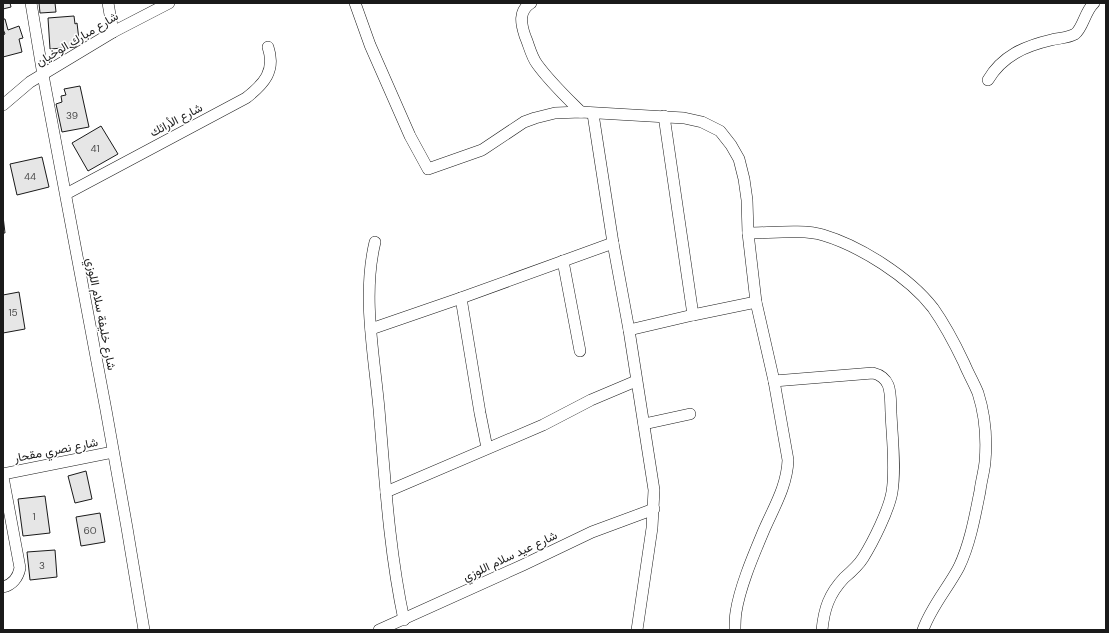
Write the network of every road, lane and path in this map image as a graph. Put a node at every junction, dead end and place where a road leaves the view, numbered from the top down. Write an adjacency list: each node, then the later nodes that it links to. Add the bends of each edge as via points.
1 (31, 3): 9 (street, شارع خليفة سلام اللوزي)
2 (108, 3): 7 (street)
3 (168, 3): 7 (street, شارع مبارك الوخيان)
4 (355, 3): 12 (street, via 370,45 410,136 428,169 482,150 524,122 555,114)
5 (531, 3): 12 (street, via 524,8 521,17 534,59)
6 (1094, 3): 10 (street, via 1075,34 1025,48 1000,64)
7 (113, 32): 9 (street, شارع مبارك الوخيان)
8 (268, 47): 15 (street, شارع الأرائك, via 271,60 267,77 246,98)
9 (43, 75): 11 (street, شارع مبارك الوخيان, via 30,82); 15 (street, شارع خليفة سلام اللوزي)
10 (988, 80)
11 (3, 106)
12 (581, 112): 13 (street)
13 (594, 114): 14 (street); 18 (street)
14 (664, 116): 16 (street, via 702,122 720,131 739,159 747,200); 22 (street)
15 (66, 194): 31 (street, شارع خليفة سلام اللوزي)
16 (748, 233): 21 (street); 43 (street, via 822,234 842,241 894,272 933,308 955,344 978,393 984,420 985,462 970,536 959,566)
17 (375, 242): 23 (street, via 370,271)
18 (613, 243): 19 (street); 24 (street)
19 (563, 261): 20 (street); 25 (street)
20 (461, 298): 23 (street); 30 (street)
21 (756, 302): 22 (street); 27 (street)
22 (693, 315): 24 (street)
23 (371, 329): 34 (street)
24 (629, 330): 26 (street)
25 (580, 351)
26 (636, 381): 29 (street); 30 (street, via 544,425)
27 (774, 381): 41 (street, via 787,454 787,474 746,577 736,612); 42 (street, via 873,373 886,380 890,390 893,478 890,502 862,560 835,589 824,614)
28 (690, 414): 29 (street)
29 (644, 424): 35 (street)
30 (487, 448): 34 (street)
31 (114, 452): 32 (street, شارع نصري مقحار); 38 (street, شارع خليفة سلام اللوزي)
32 (3, 474)
33 (3, 477): 36 (street, via 20,568 13,582)
34 (386, 492): 37 (street)
35 (654, 510): 37 (street, شارع عيد سلام اللوزي, via 592,532); 40 (street)
36 (3, 587)
37 (404, 620): 39 (street, شارع عيد سلام اللوزي)
38 (144, 630)
39 (379, 630)
40 (637, 630)
41 (735, 630)
42 (822, 630)
43 (923, 630)

